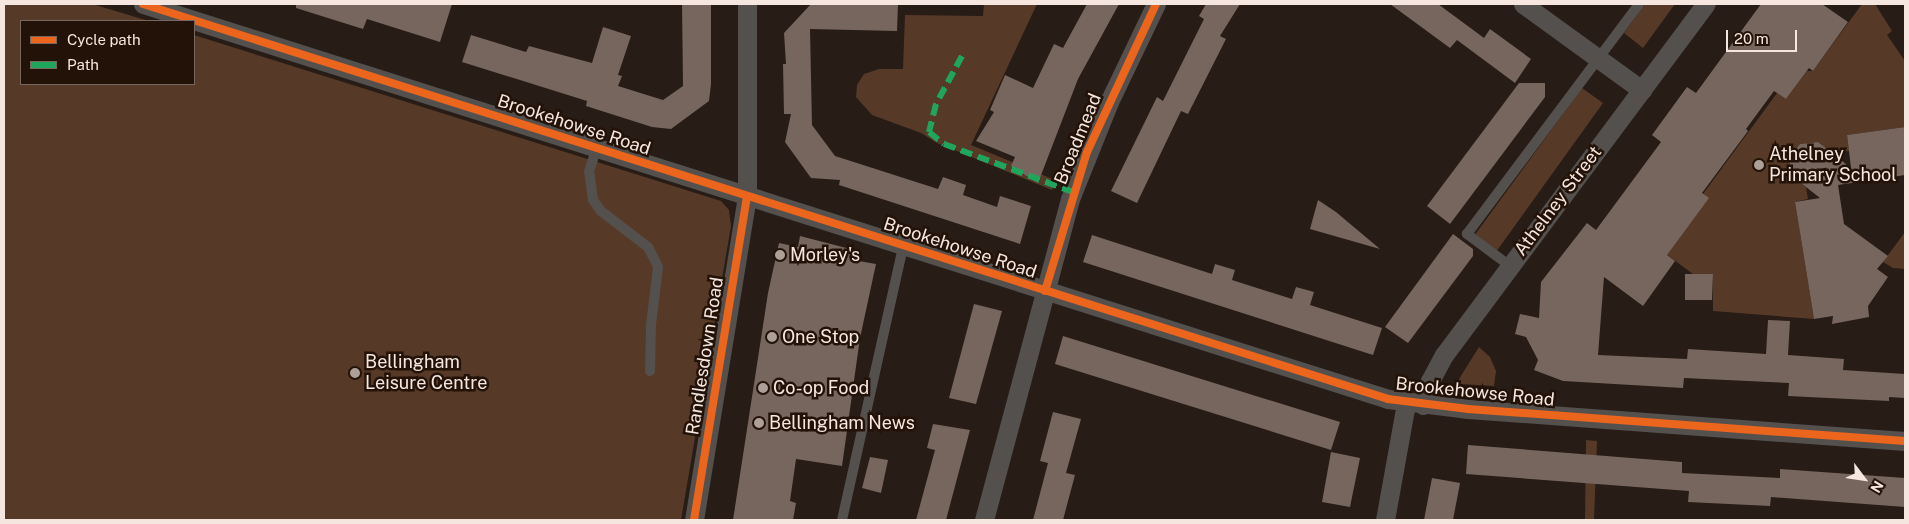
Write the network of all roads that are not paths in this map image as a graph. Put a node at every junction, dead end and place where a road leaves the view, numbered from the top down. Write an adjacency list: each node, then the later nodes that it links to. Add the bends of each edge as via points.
1 (143, 4): 7 (street, Brookehowse Road)
2 (747, 4): 11 (street, Randlesdown Road)
3 (1156, 4): 14 (street, Broadmead, via 1087,152)
4 (1523, 4): 8 (street)
5 (1639, 4): 8 (lane)
6 (1706, 4): 9 (street, Athelney Street)
7 (163, 7): 10 (street, Brookehowse Road)
8 (1598, 59): 9 (street); 13 (lane, via 1467,234)
9 (1642, 90): 13 (street, Athelney Street)
10 (597, 148): 11 (street, Brookehowse Road); 15 (lane, via 589,172 593,200 601,211 648,247 658,267)
11 (746, 196): 12 (street, Brookehowse Road); 18 (street, Randlesdown Road)
12 (903, 246): 14 (street, Brookehowse Road); 19 (lane)
13 (1510, 266): 16 (street, Athelney Street, via 1435,370)
14 (1045, 291): 16 (street, Brookehowse Road); 20 (street, Broadmead)
15 (650, 372)
16 (1415, 404): 17 (street, Brookehowse Road); 21 (street, Athelney Street)
17 (1905, 441)
18 (694, 520)
19 (842, 520)
20 (984, 520)
21 (1385, 520)

